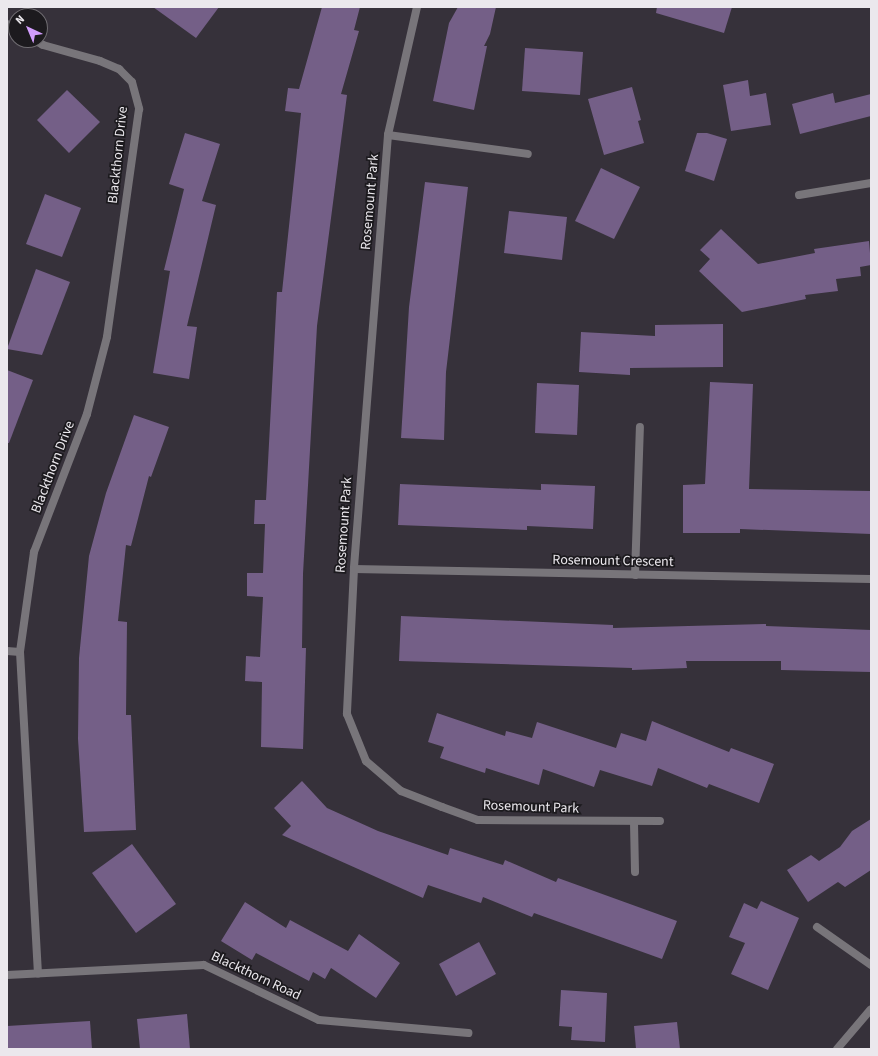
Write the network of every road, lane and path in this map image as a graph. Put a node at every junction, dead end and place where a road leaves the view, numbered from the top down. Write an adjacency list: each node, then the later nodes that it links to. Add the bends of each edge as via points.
1 (417, 7): 3 (street, Rosemount Park)
2 (48, 46): 12 (street, Blackthorn Drive, via 100,60 119,70 132,82 139,109 107,337 87,414 34,552)
3 (388, 135): 4 (street); 8 (street, Rosemount Park)
4 (528, 154)
5 (871, 183): 6 (street)
6 (798, 195)
7 (640, 427): 9 (street)
8 (354, 569): 9 (street, Rosemount Crescent); 14 (street, Rosemount Park, via 347,714 366,761 401,791 478,820)
9 (635, 575): 10 (street, Rosemount Crescent)
10 (871, 579)
11 (7, 651): 12 (street)
12 (20, 652): 18 (street, Blackthorn Drive)
13 (660, 821): 14 (street, Rosemount Park)
14 (634, 822): 15 (street)
15 (635, 872)
16 (817, 927): 17 (street)
17 (871, 965)
18 (38, 973): 19 (street, Blackthorn Road); 21 (street, Blackthorn Road, via 204,965 318,1020)
19 (7, 975)
20 (871, 1009): 22 (street)
21 (468, 1033)
22 (838, 1048)

